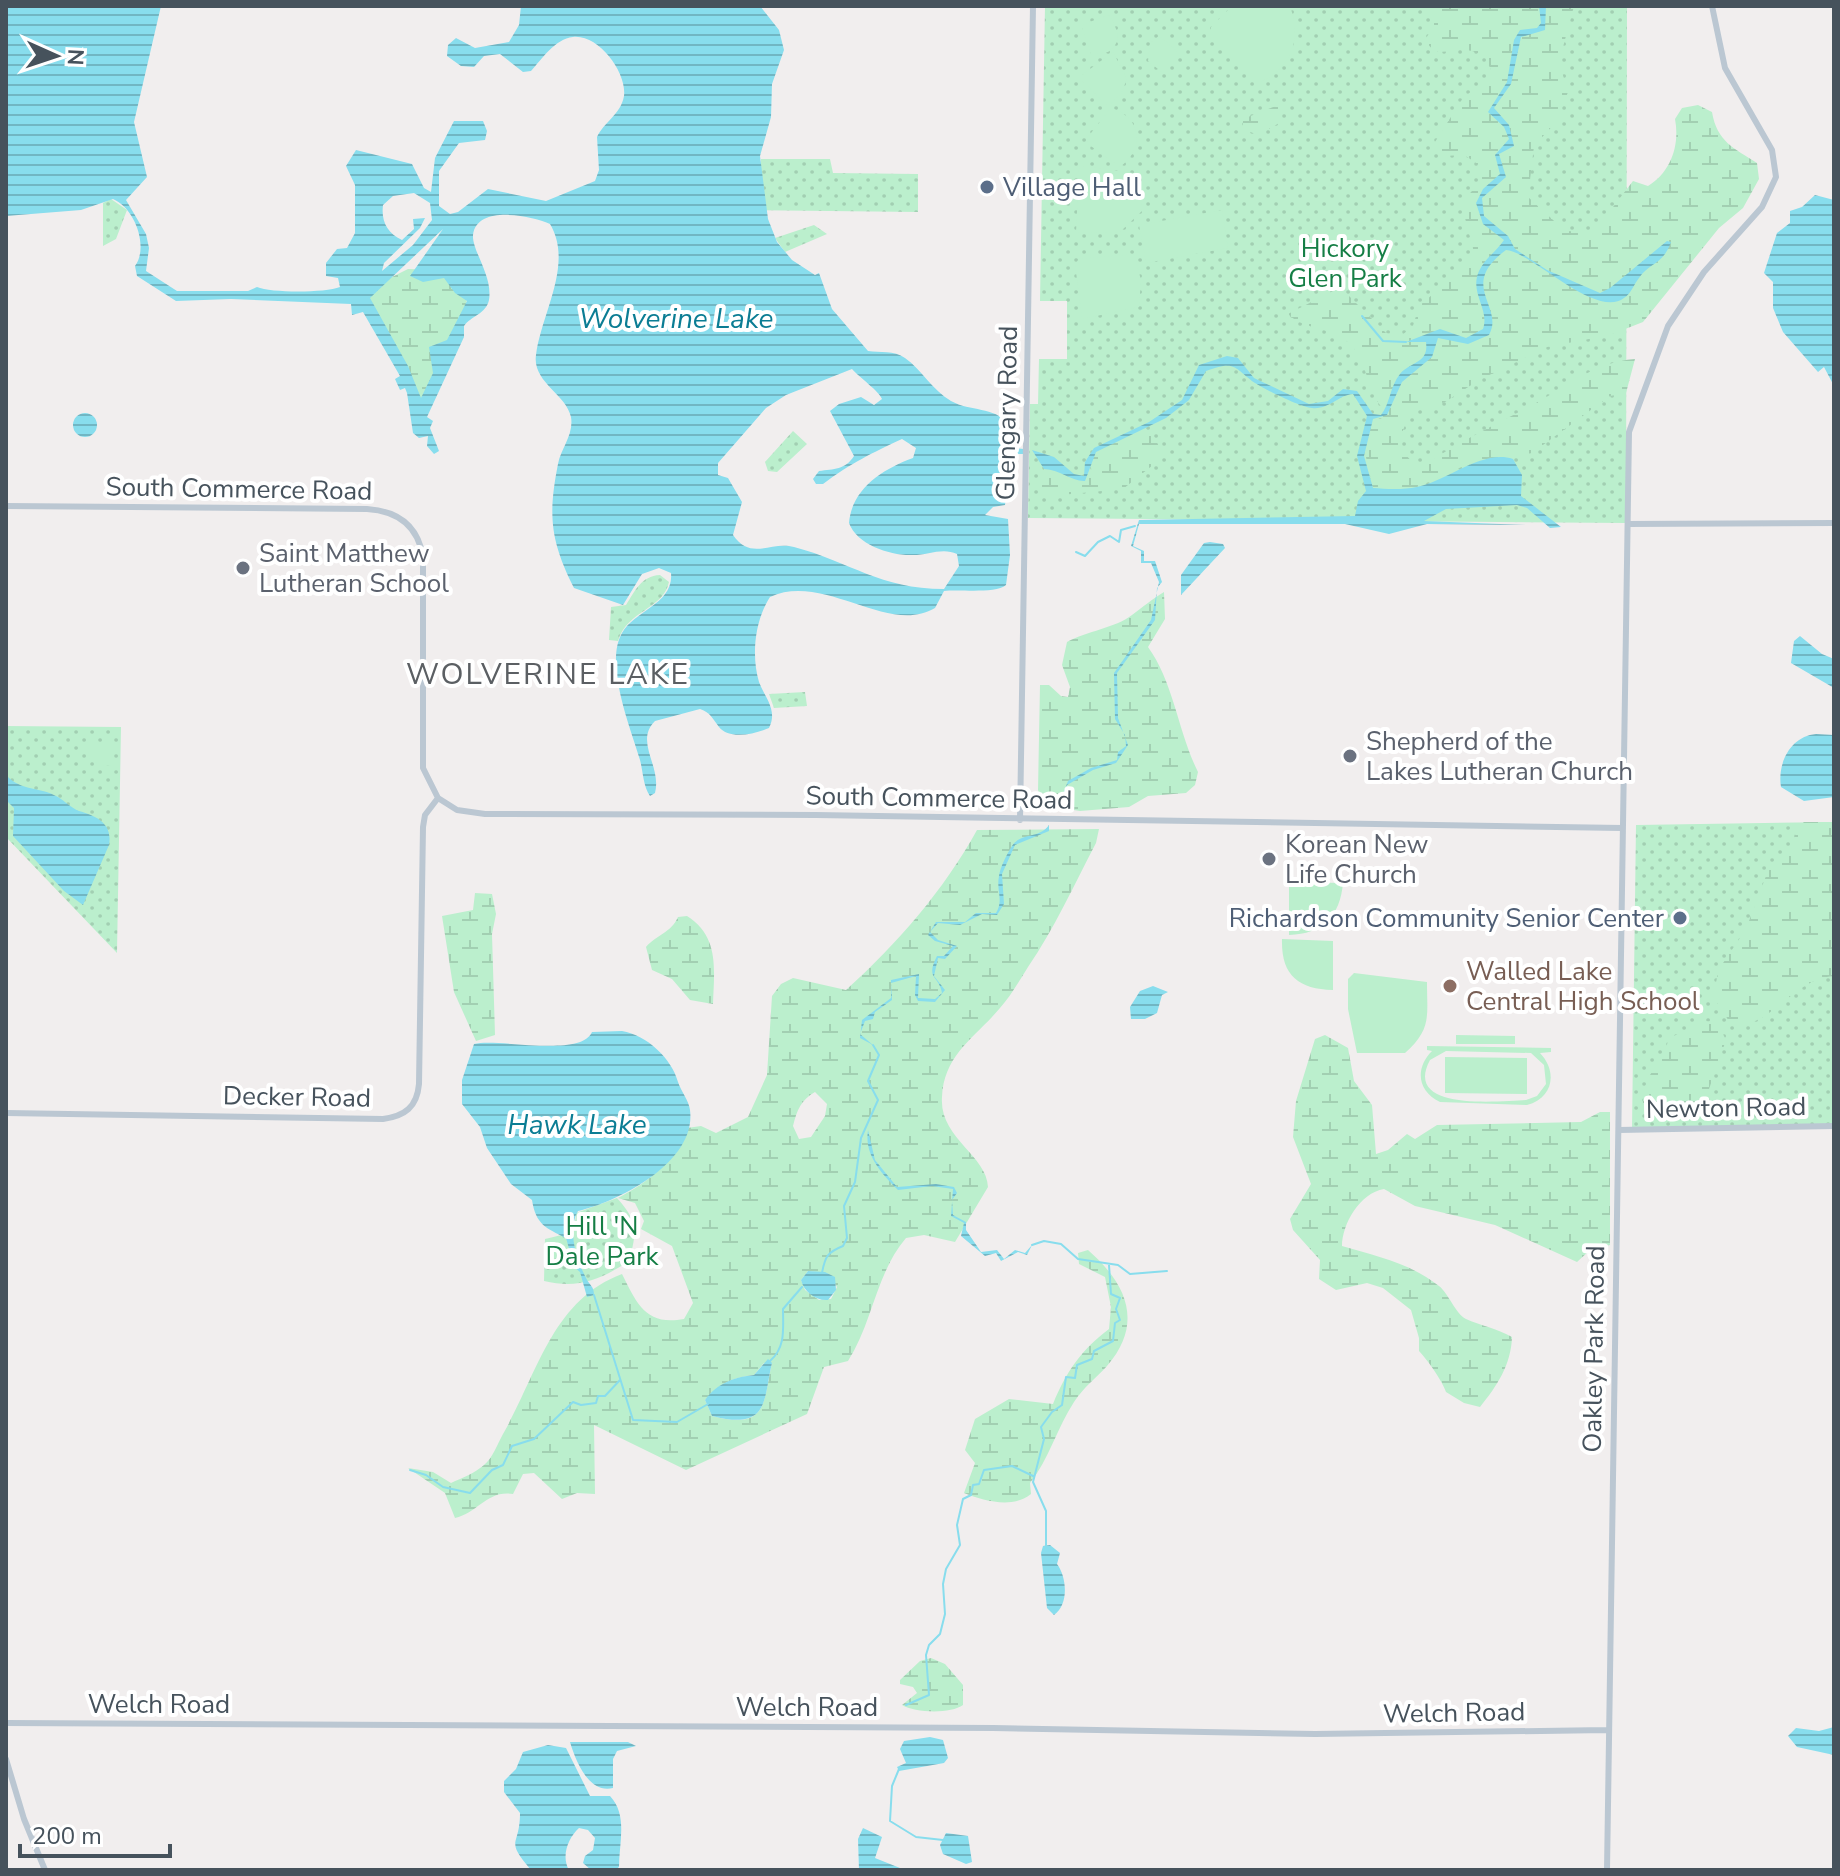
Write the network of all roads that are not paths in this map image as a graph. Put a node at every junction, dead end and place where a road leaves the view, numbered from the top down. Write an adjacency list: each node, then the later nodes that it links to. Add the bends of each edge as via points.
1 (1033, 6): 7 (street, Glengary Road)
2 (1712, 6): 5 (street, via 1725,68 1772,150 1776,177 1762,207 1681,304 1654,357 1629,432)
3 (6, 506): 6 (street, South Commerce Road, via 367,509 398,516 419,537 423,557 423,768)
4 (1834, 523): 5 (street)
5 (1628, 524): 8 (street)
6 (438, 798): 7 (street, South Commerce Road, via 457,810 485,814); 9 (street, Decker Road, via 423,827 419,1084 408,1110 383,1119)
7 (1020, 820): 8 (street, South Commerce Road)
8 (1622, 828): 11 (street, Oakley Park Road)
9 (6, 1113)
10 (1834, 1126): 11 (street, Newton Road)
11 (1619, 1130): 13 (street, Oakley Park Road)
12 (6, 1723): 13 (street, Welch Road, via 1315,1734)
13 (1607, 1730): 16 (street, Oakley Park Road)
14 (6, 1759): 15 (street)
15 (45, 1870)
16 (1607, 1870)

